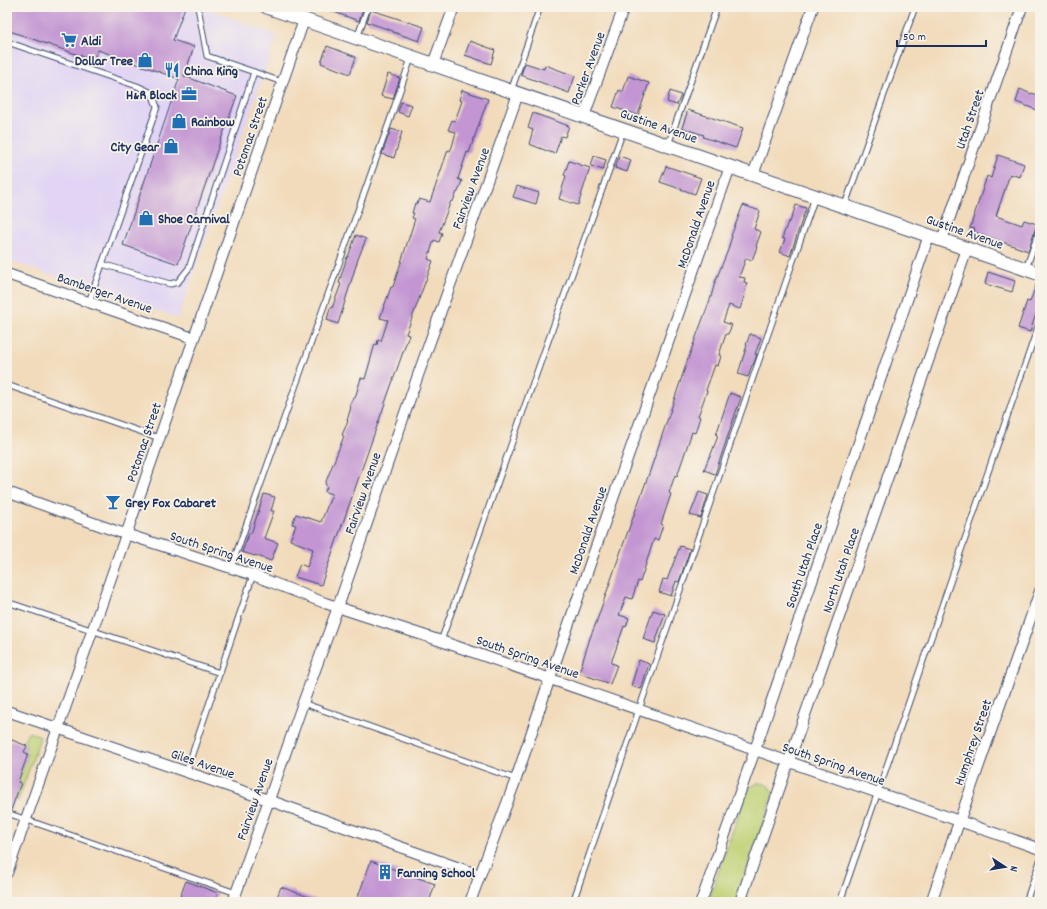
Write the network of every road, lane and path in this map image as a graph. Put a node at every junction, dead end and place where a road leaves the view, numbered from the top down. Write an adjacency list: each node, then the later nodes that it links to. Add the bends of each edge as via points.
1 (198, 7): 17 (lane, via 207,56)
2 (267, 7): 11 (street, Gustine Avenue)
3 (368, 7): 13 (lane)
4 (454, 7): 16 (street)
5 (540, 7): 19 (lane)
6 (624, 7): 20 (street, Parker Avenue)
7 (717, 7): 22 (lane)
8 (813, 7): 24 (street)
9 (916, 7): 26 (lane)
10 (1022, 7): 29 (street, Utah Street)
11 (282, 9): 12 (street, Gustine Avenue)
12 (304, 20): 13 (street, Gustine Avenue); 18 (street, Potomac Street)
13 (357, 38): 15 (street, Gustine Avenue)
14 (7, 42): 31 (lane, via 152,93 157,107)
15 (411, 56): 16 (street, Gustine Avenue); 42 (lane)
16 (433, 64): 19 (street, Gustine Avenue)
17 (254, 72): 18 (lane); 31 (lane, via 189,268 178,282 170,284)
18 (282, 82): 37 (street, Potomac Street)
19 (515, 92): 20 (street, Gustine Avenue); 46 (street, Fairview Avenue)
20 (584, 116): 21 (street, Gustine Avenue)
21 (623, 130): 22 (street, Gustine Avenue); 48 (lane)
22 (668, 145): 23 (street, Gustine Avenue)
23 (730, 166): 24 (street, Gustine Avenue); 50 (street, McDonald Avenue)
24 (753, 175): 25 (street, Gustine Avenue)
25 (815, 196): 26 (street, Gustine Avenue); 52 (lane)
26 (845, 206): 28 (street, Gustine Avenue)
27 (1040, 228): 32 (lane)
28 (929, 235): 29 (street, Gustine Avenue); 55 (street, South Utah Place)
29 (942, 240): 30 (street, Gustine Avenue)
30 (967, 248): 32 (street, Gustine Avenue); 56 (street, North Utah Place)
31 (102, 264): 35 (lane)
32 (1026, 269): 34 (street, Gustine Avenue)
33 (7, 274): 35 (street, Bamberger Avenue)
34 (1040, 274)
35 (89, 302): 37 (street, Bamberger Avenue)
36 (1040, 321): 59 (lane)
37 (193, 338): 39 (street, Potomac Street)
38 (7, 385): 39 (lane)
39 (159, 438): 41 (street, Potomac Street)
40 (7, 492): 41 (street, South Spring Avenue)
41 (126, 535): 42 (street, South Spring Avenue); 47 (street, Potomac Street)
42 (231, 568): 43 (street, South Spring Avenue)
43 (253, 576): 46 (street, South Spring Avenue); 49 (lane)
44 (1040, 591): 63 (street, Humphrey Street)
45 (7, 602): 47 (lane)
46 (338, 607): 48 (street, South Spring Avenue); 51 (street, Fairview Avenue)
47 (92, 631): 49 (lane); 54 (street, Potomac Street)
48 (441, 641): 50 (street, South Spring Avenue)
49 (220, 674): 57 (lane)
50 (550, 679): 52 (street, South Spring Avenue); 58 (street, McDonald Avenue)
51 (303, 703): 58 (lane); 60 (street, Fairview Avenue)
52 (639, 710): 55 (street, South Spring Avenue); 70 (lane)
53 (7, 711): 54 (street, Giles Avenue)
54 (58, 728): 57 (street, Giles Avenue); 62 (street, Potomac Street)
55 (755, 750): 56 (street, South Spring Avenue); 71 (street, South Utah Place)
56 (788, 761): 59 (street, South Spring Avenue); 72 (street, North Utah Place)
57 (186, 772): 60 (street, Giles Avenue)
58 (516, 779): 67 (street, McDonald Avenue)
59 (878, 793): 63 (street, South Spring Avenue); 73 (lane)
60 (269, 800): 67 (street, Giles Avenue); 68 (street, Fairview Avenue)
61 (7, 813): 62 (lane)
62 (26, 820): 66 (street, Potomac Street); 68 (lane)
63 (959, 821): 64 (street, South Spring Avenue); 74 (street, Humphrey Street)
64 (1040, 849)
65 (1040, 860): 75 (lane)
66 (7, 873)
67 (479, 874): 69 (street, McDonald Avenue)
68 (234, 898)
69 (470, 902)
70 (573, 902)
71 (701, 902)
72 (740, 902)
73 (840, 902)
74 (931, 902)
75 (1026, 902)

